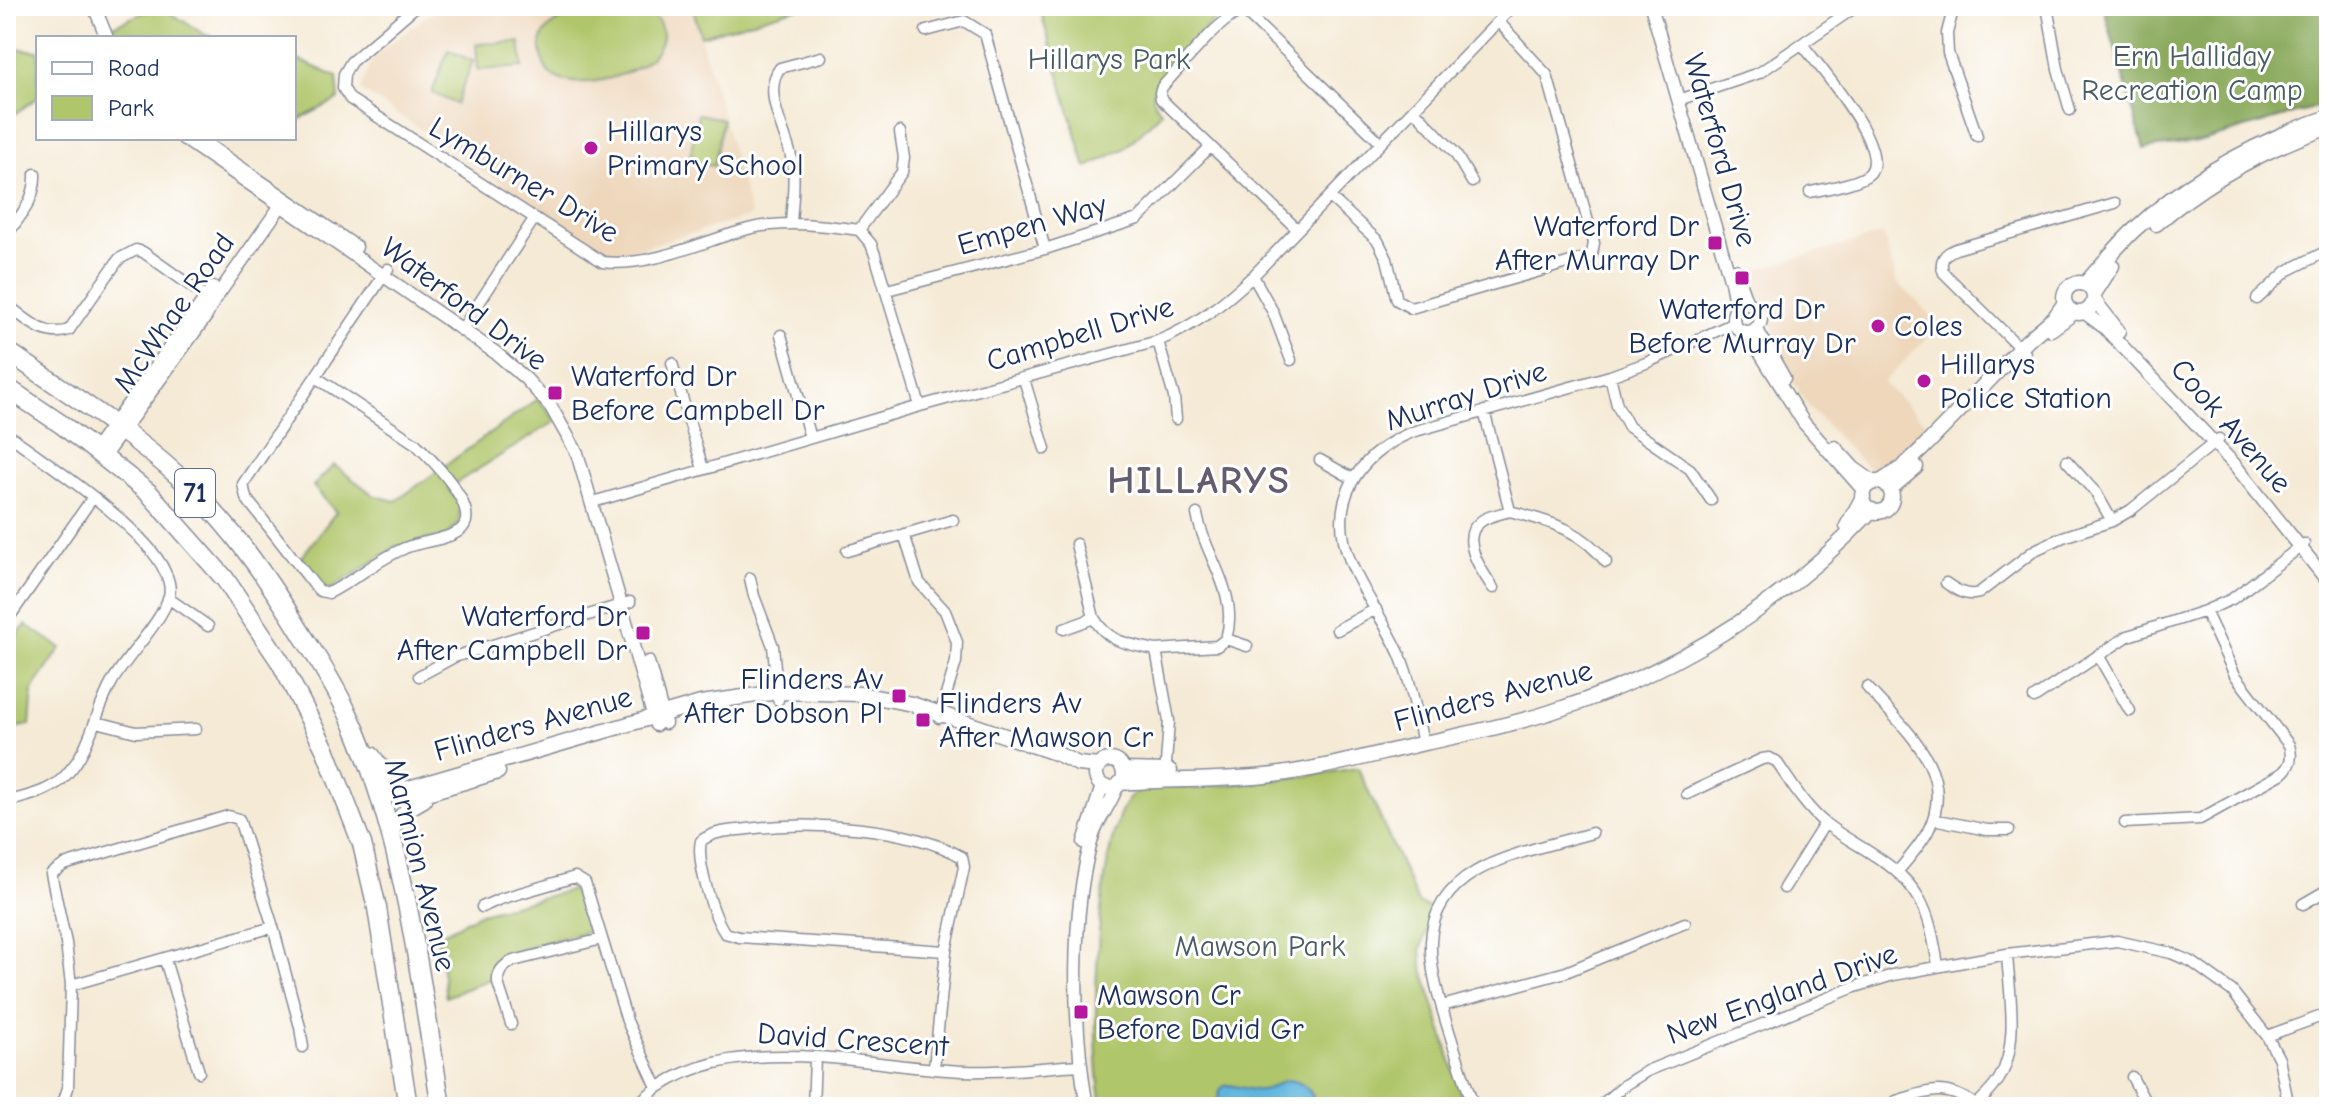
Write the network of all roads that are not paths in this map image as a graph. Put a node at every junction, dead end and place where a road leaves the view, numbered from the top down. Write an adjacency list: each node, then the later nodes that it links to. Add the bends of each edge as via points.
1 (87, 6): 12 (street)
2 (94, 6): 13 (street)
3 (416, 6): 33 (street, Lymburner Drive, via 346,68 345,94)
4 (1513, 6): 10 (street, Campbell Drive)
5 (1651, 6): 16 (street, Waterford Drive)
6 (1659, 6): 16 (street, Waterford Drive)
7 (1857, 6): 14 (street)
8 (1954, 6): 22 (street, via 1948,53)
9 (2047, 6): 18 (street)
10 (1499, 22): 17 (street, Campbell Drive); 30 (street, via 1547,75 1594,243 1592,254 1411,308 1397,300 1378,241)
11 (926, 31): 38 (street, via 964,21 985,34)
12 (98, 36)
13 (106, 36)
14 (1802, 44): 16 (street, via 1751,77); 29 (street, via 1856,116 1873,161 1864,178)
15 (821, 57): 34 (street, via 780,68 772,83 793,167)
16 (1681, 98): 48 (street, Waterford Drive)
17 (1414, 110): 25 (street, Campbell Drive); 28 (street, via 1455,153)
18 (2070, 110)
19 (2329, 117): 43 (main road, via 2257,146 2178,194 2134,230)
20 (2329, 127): 43 (main road, via 2262,155 2191,197 2124,252)
21 (900, 132): 36 (street, via 902,172)
22 (1977, 136)
23 (186, 140): 31 (street, Waterford Drive)
24 (200, 140): 31 (street, Waterford Drive)
25 (1381, 143): 26 (street, via 1241,11 1218,28 1160,93); 30 (street, Campbell Drive)
26 (1210, 147): 35 (street); 38 (street, Empen Way, via 1138,219)
27 (35, 174): 37 (street, via 30,202)
28 (1472, 182)
29 (1810, 192)
30 (1330, 197): 35 (street, Campbell Drive)
31 (279, 200): 40 (street, Waterford Drive); 44 (street, McWhae Road)
32 (2115, 203): 54 (street, via 1944,256 1944,273)
33 (534, 219): 34 (street, Lymburner Drive, via 594,258 616,264 750,229); 49 (street)
34 (791, 224): 36 (street, Lymburner Drive)
35 (1297, 229): 41 (street, Campbell Drive)
36 (859, 230): 42 (street, via 871,244)
37 (6, 236)
38 (1045, 249): 42 (street, Empen Way)
39 (2329, 250): 45 (street, via 2287,271)
40 (386, 272): 49 (street, Waterford Drive); 58 (street)
41 (1253, 276): 52 (street, Campbell Drive, via 1203,318); 55 (street)
42 (887, 290): 61 (street)
43 (2091, 292): 47 (main road, via 2091,307); 47 (main road, via 2078,283 2068,287 2064,293); 67 (street, Cook Avenue)
44 (210, 299): 46 (street, via 136,250 119,259 69,330 46,332); 64 (street, McWhae Road)
45 (2257, 299)
46 (6, 304)
47 (2074, 310): 54 (main road, Flinders Avenue); 67 (street, Cook Avenue, via 2105,328)
48 (1739, 312): 50 (street, via 1739,329); 50 (street, via 1754,306 1760,312); 57 (street, Murray Drive, via 1655,359)
49 (465, 326): 77 (street, Waterford Drive, via 521,365 566,415 583,448)
50 (1752, 330): 74 (street, via 1804,423)
51 (781, 335): 66 (street)
52 (1158, 341): 59 (street, Campbell Drive); 63 (street)
53 (6, 350): 64 (highway, Marmion Avenue / 71)
54 (2023, 350): 74 (main road, Flinders Avenue, via 1921,462)
55 (1291, 360)
56 (672, 363): 72 (street)
57 (1610, 376): 62 (street, Murray Drive); 76 (street, via 1629,427 1682,462)
58 (317, 378): 58 (street, via 430,457 455,488 466,517 457,532 400,549 329,593 315,586 243,489)
59 (1024, 379): 61 (street, Campbell Drive); 68 (street)
60 (6, 387): 69 (highway, Marmion Avenue / 71)
61 (920, 406): 66 (street, Campbell Drive)
62 (1484, 411): 73 (street, Murray Drive, via 1396,439); 78 (street)
63 (1176, 419)
64 (118, 429): 69 (street, McWhae Road); 114 (highway, Marmion Avenue / 71, via 176,474 236,538 334,684)
65 (6, 433): 75 (street)
66 (810, 438): 72 (street, Campbell Drive)
67 (2217, 441): 81 (street); 84 (street, Cook Avenue)
68 (1045, 449)
69 (99, 454): 120 (highway, Marmion Avenue / 71, via 149,493 225,579 270,644 311,719)
70 (1320, 460): 73 (street)
71 (2067, 461): 81 (street)
72 (703, 469): 77 (street, Campbell Drive)
73 (1352, 478): 94 (street, via 1343,537 1351,565)
74 (1874, 492): 115 (main road, Flinders Avenue, via 1843,542 1718,638 1624,685 1557,710)
75 (93, 497): 92 (street, via 160,562 170,587); 97 (street)
76 (1711, 500)
77 (596, 501): 93 (street, Waterford Drive)
78 (1510, 511): 86 (street, via 1567,529 1592,544); 91 (street, via 1482,520 1472,538 1477,563)
79 (1197, 514): 101 (street, via 1223,582 1229,618)
80 (953, 520): 82 (street)
81 (2112, 521): 89 (street, via 2035,550 1979,593 1958,592)
82 (904, 534): 85 (street); 110 (street, via 919,582 945,611 957,642)
83 (1076, 544): 96 (street)
84 (2303, 545): 87 (street, Cook Avenue); 90 (street, Cook Avenue); 95 (street, via 2232,599)
85 (847, 551)
86 (1606, 562)
87 (2329, 574)
88 (750, 578): 107 (street, via 773,646)
89 (1946, 583)
90 (2329, 583)
91 (1493, 588)
92 (168, 598): 98 (street); 112 (street, via 111,683)
93 (626, 603): 105 (street, via 454,657); 111 (street, Waterford Drive)
94 (1376, 609): 100 (street); 115 (street, via 1400,656)
95 (2205, 611): 104 (street, via 2128,636); 126 (street, via 2235,675 2289,745 2289,766 2200,819)
96 (1094, 618): 99 (street); 103 (street, via 1114,640)
97 (6, 622)
98 (208, 626)
99 (1064, 629)
100 (1337, 630)
101 (1226, 639): 102 (street); 103 (street, via 1217,646)
102 (1247, 646)
103 (1156, 650): 117 (street, via 1169,721)
104 (2098, 655): 108 (street); 109 (street)
105 (419, 676)
106 (1867, 687): 124 (street, via 1914,737 1929,762 1936,797)
107 (778, 696): 110 (main road, Flinders Avenue, via 844,700); 111 (main road, Flinders Avenue)
108 (2034, 698)
109 (2130, 711)
110 (940, 716): 118 (main road, Flinders Avenue)
111 (660, 719): 116 (main road, Flinders Avenue); 119 (main road, Flinders Avenue)
112 (97, 722): 113 (street, via 136,732); 123 (street, via 66,775 52,787)
113 (196, 729)
114 (359, 737): 119 (highway); 122 (highway, Marmion Avenue / 71)
115 (1422, 739): 117 (main road, Flinders Avenue, via 1302,771)
116 (495, 773): 122 (main road, Flinders Avenue, via 393,803); 129 (main road, via 403,812)
117 (1165, 776): 118 (main road, Flinders Avenue)
118 (1110, 778): 150 (street, via 1082,897)
119 (402, 790): 122 (main road, Flinders Avenue)
120 (343, 794): 122 (highway, via 363,802); 130 (highway, Marmion Avenue / 71)
121 (1687, 794): 125 (street, via 1769,758)
122 (379, 801): 129 (highway, Marmion Avenue / 71); 130 (highway, via 367,814)
123 (6, 802)
124 (1933, 819): 127 (street); 131 (street)
125 (1825, 823): 131 (street); 132 (street)
126 (2125, 823)
127 (2009, 830)
128 (1592, 833): 144 (street, via 1489,865 1452,891 1438,915 1430,946)
129 (391, 837): 159 (highway, Marmion Avenue / 71)
130 (362, 844): 158 (highway, Marmion Avenue / 71)
131 (1898, 871): 142 (street, via 1924,909)
132 (1784, 888)
133 (2329, 889): 134 (street)
134 (2303, 904)
135 (482, 907): 138 (street, via 579,878 588,888)
136 (1685, 923): 144 (street, via 1566,972)
137 (273, 927): 141 (street); 143 (street, via 242,823 228,816 53,871 50,878); 148 (street)
138 (602, 939): 146 (street, via 504,966 498,983); 154 (street, via 632,1034)
139 (946, 951): 139 (street, via 725,933 700,860 701,841 719,832 821,824 887,834 955,853 964,867); 151 (street)
140 (2007, 954): 142 (street, New England Drive); 147 (street, New England Drive, via 2117,941 2171,953 2225,985); 156 (street, via 2008,1052 1999,1078)
141 (165, 960): 143 (street); 152 (street)
142 (1938, 965): 165 (street, New England Drive, via 1852,988 1676,1059 1623,1086)
143 (71, 985): 157 (street, via 68,1088)
144 (1442, 1006): 164 (street)
145 (2319, 1017): 147 (street)
146 (511, 1024)
147 (2267, 1036): 167 (street, New England Drive, via 2279,1059)
148 (303, 1047)
149 (815, 1059): 151 (street, David Crescent); 154 (street, David Crescent, via 724,1060); 161 (street)
150 (1076, 1065): 151 (street, David Crescent, via 1001,1071); 162 (street); 163 (street)
151 (934, 1068)
152 (199, 1072)
153 (2132, 1077): 166 (street)
154 (657, 1087): 160 (street, David Crescent)
155 (1896, 1101): 156 (street, via 1946,1090)
156 (1975, 1106)
157 (56, 1107)
158 (408, 1107)
159 (441, 1107)
160 (635, 1107)
161 (813, 1107)
162 (1079, 1107)
163 (1087, 1107)
164 (1474, 1107)
165 (1599, 1107)
166 (2148, 1107)
167 (2289, 1107)

